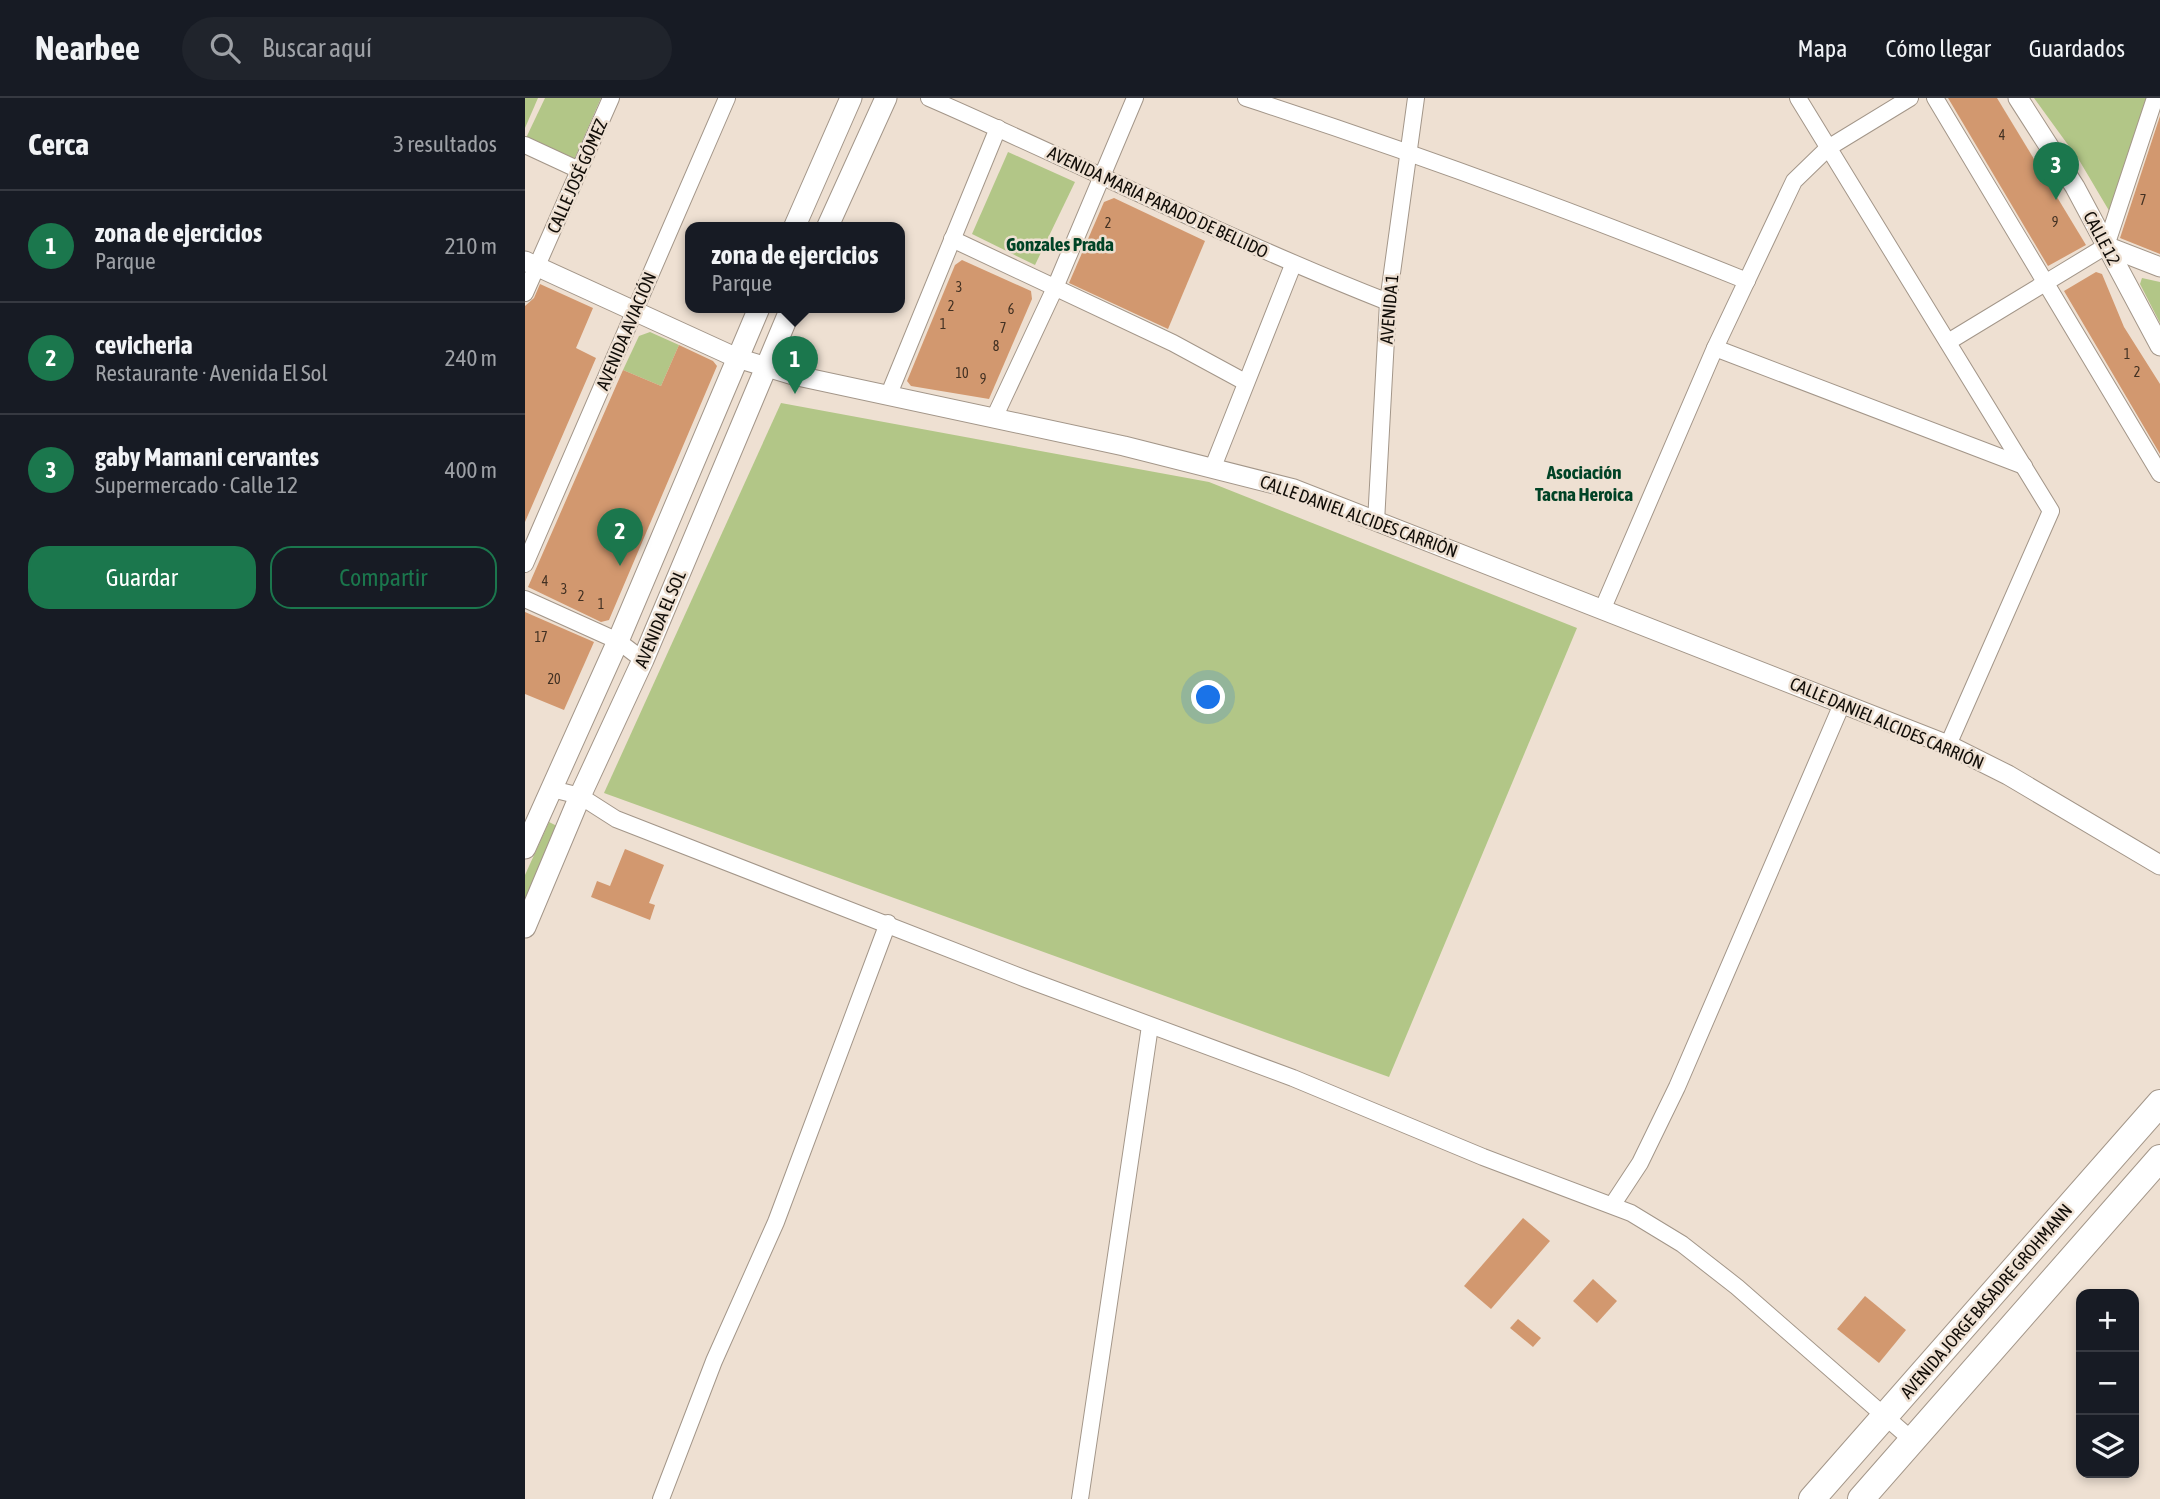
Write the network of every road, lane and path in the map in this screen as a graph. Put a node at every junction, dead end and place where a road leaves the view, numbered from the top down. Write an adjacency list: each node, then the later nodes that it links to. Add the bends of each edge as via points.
1 (611, 98): 18 (street, CALLE JOSÉ GÓMEZ)
2 (727, 98): 32 (street, AVENIDA AVIACIÓN)
3 (851, 98): 20 (main road)
4 (886, 98): 21 (main road)
5 (929, 98): 14 (street, AVENIDA MARIA PARADO DE BELLIDO)
6 (1135, 98): 19 (street)
7 (1246, 98): 17 (street)
8 (1416, 98): 17 (street, AVENIDA 1)
9 (1797, 98): 16 (street)
10 (1910, 98): 16 (street)
11 (1935, 98): 28 (street)
12 (2018, 98): 23 (street, CALLE 12, via 2075,187)
13 (2155, 98): 23 (street)
14 (998, 128): 19 (street, AVENIDA MARIA PARADO DE BELLIDO); 22 (street)
15 (525, 145): 18 (street)
16 (1828, 148): 27 (street, via 1794,181); 35 (street)
17 (1409, 151): 27 (street); 31 (street, AVENIDA 1)
18 (579, 170): 24 (street, CALLE JOSÉ GÓMEZ)
19 (1102, 174): 25 (street, AVENIDA MARIA PARADO DE BELLIDO); 29 (street)
20 (797, 222)
21 (830, 222)
22 (952, 239): 29 (street); 41 (street)
23 (2106, 246): 26 (street); 28 (street); 36 (street, CALLE 12)
24 (531, 264): 30 (street, CALLE JOSÉ GÓMEZ); 32 (street, CALLE DANIEL ALCIDES CARRIÓN)
25 (1293, 265): 31 (street, AVENIDA MARIA PARADO DE BELLIDO); 40 (street)
26 (2160, 267)
27 (1747, 281): 37 (street)
28 (2044, 284): 35 (street); 45 (street)
29 (1053, 290): 40 (street); 42 (street)
30 (525, 293)
31 (1388, 302): 46 (street, AVENIDA 1)
32 (635, 311): 38 (street, CALLE DANIEL ALCIDES CARRIÓN); 47 (street, AVENIDA AVIACIÓN)
33 (757, 313): 38 (main road, AVENIDA EL SOL)
34 (789, 313): 39 (main road, AVENIDA EL SOL)
35 (1948, 342): 43 (street)
36 (2160, 346)
37 (1715, 348): 43 (street); 49 (street)
38 (737, 358): 39 (street, CALLE DANIEL ALCIDES CARRIÓN); 50 (main road, AVENIDA EL SOL)
39 (764, 367): 41 (street, CALLE DANIEL ALCIDES CARRIÓN); 51 (main road, AVENIDA EL SOL)
40 (1245, 382): 44 (street)
41 (889, 394): 42 (street, CALLE DANIEL ALCIDES CARRIÓN)
42 (995, 416): 44 (street, CALLE DANIEL ALCIDES CARRIÓN)
43 (2024, 466): 53 (street, via 2051,511)
44 (1213, 467): 46 (street, CALLE DANIEL ALCIDES CARRIÓN, via 1294,489)
45 (2160, 474)
46 (1376, 522): 49 (street, CALLE DANIEL ALCIDES CARRIÓN)
47 (525, 564)
48 (525, 599): 50 (street)
49 (1603, 608): 52 (street, CALLE DANIEL ALCIDES CARRIÓN)
50 (618, 641): 51 (street); 54 (main road, AVENIDA EL SOL)
51 (643, 660): 55 (main road, AVENIDA EL SOL)
52 (1842, 704): 53 (street, CALLE DANIEL ALCIDES CARRIÓN); 63 (street, via 1677,1087 1640,1163)
53 (1948, 745): 57 (street, CALLE DANIEL ALCIDES CARRIÓN)
54 (552, 789): 55 (street); 56 (main road, AVENIDA EL SOL)
55 (580, 796): 58 (street, via 616,819); 59 (main road, AVENIDA EL SOL)
56 (525, 848)
57 (2160, 865)
58 (888, 923): 60 (street); 66 (street, via 776,1222 713,1361)
59 (525, 927)
60 (1150, 1026): 63 (street); 67 (street)
61 (2159, 1106): 64 (highway, AVENIDA JORGE BASADRE GROHMANN)
62 (2160, 1157): 65 (highway, AVENIDA JORGE BASADRE GROHMANN)
63 (1613, 1205): 64 (street, via 1691,1251)
64 (1884, 1416): 65 (street); 68 (highway, AVENIDA JORGE BASADRE GROHMANN)
65 (1912, 1440): 69 (highway, AVENIDA JORGE BASADRE GROHMANN)
66 (661, 1499)
67 (1080, 1499)
68 (1813, 1499)
69 (1861, 1499)

